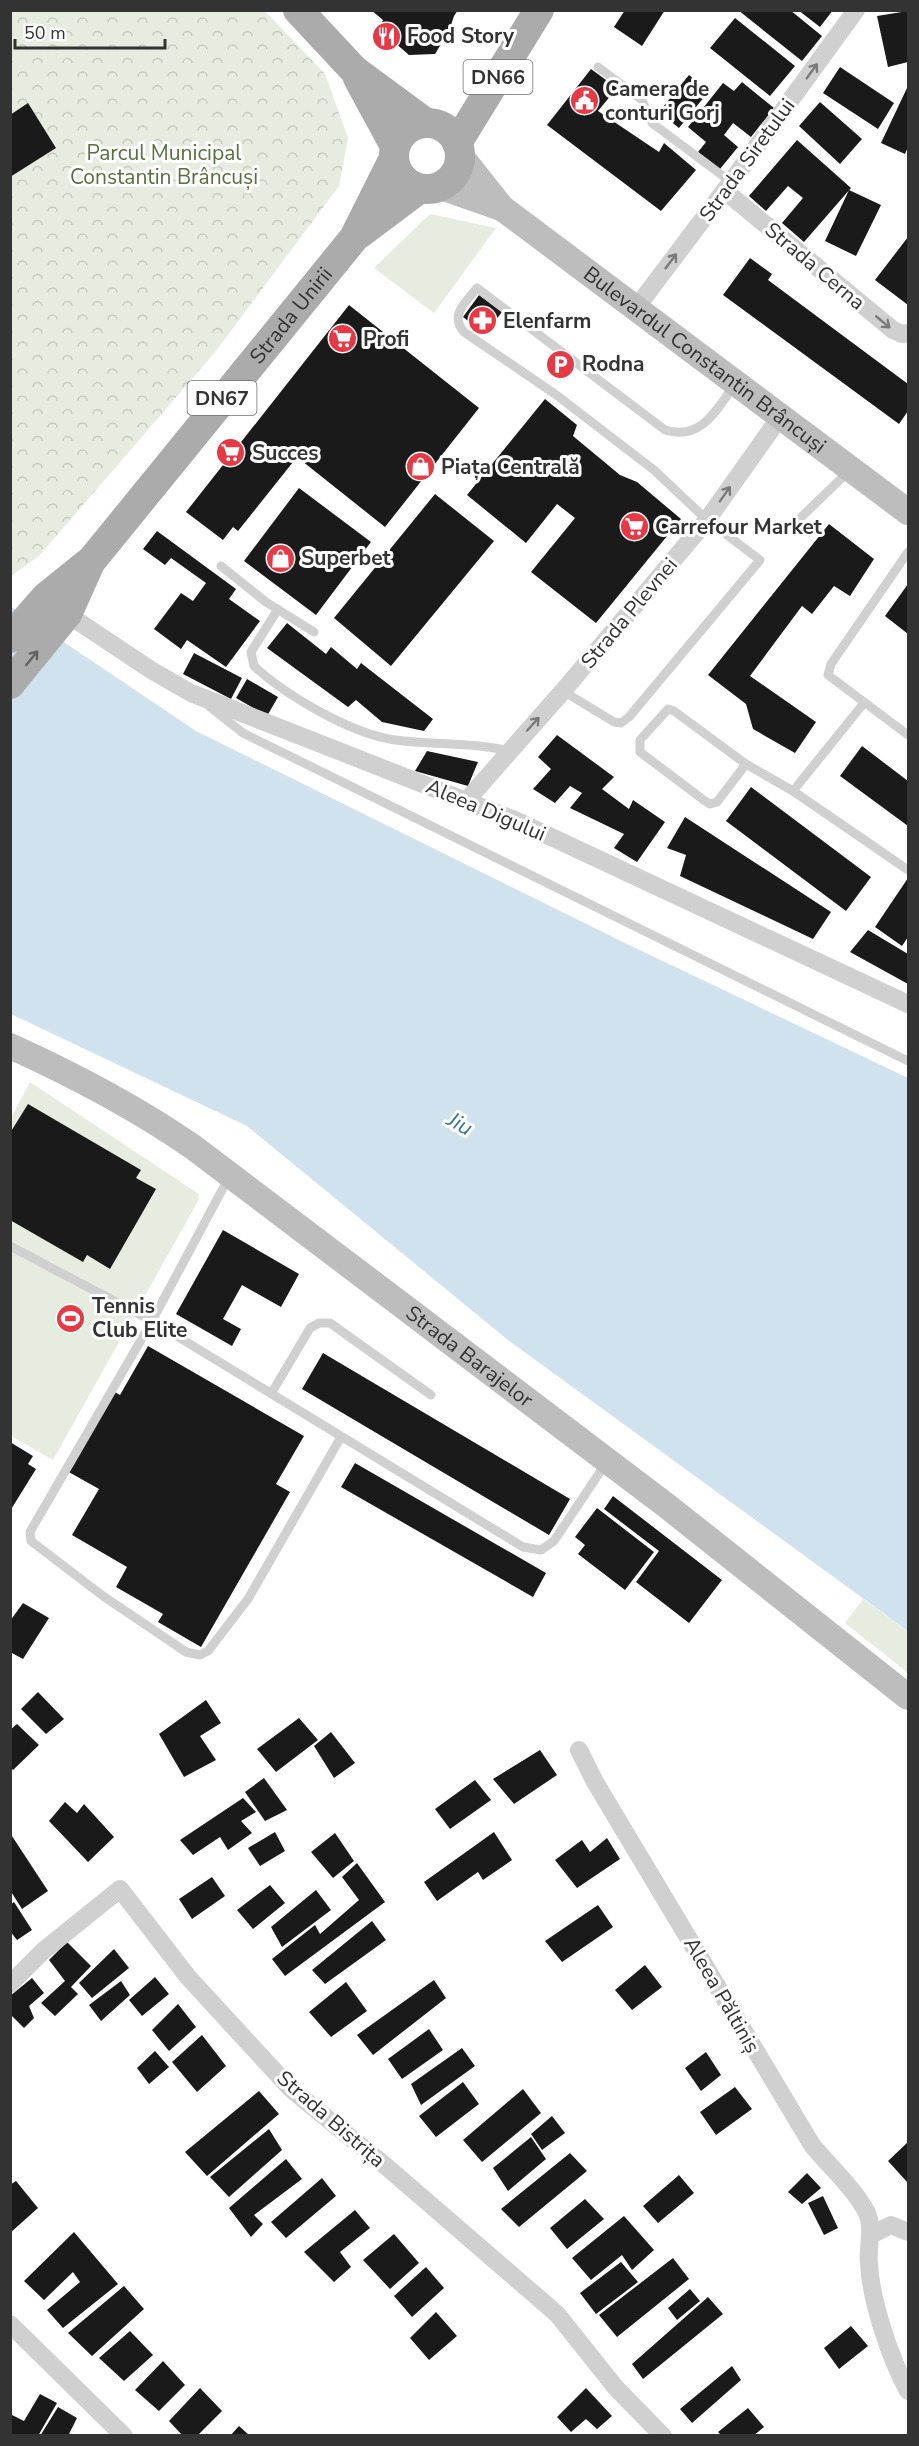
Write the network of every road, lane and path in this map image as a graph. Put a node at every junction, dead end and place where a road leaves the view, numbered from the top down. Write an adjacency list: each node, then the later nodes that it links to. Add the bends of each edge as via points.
1 (298, 10): 5 (main road, Bulevardul Constantin Brâncuși)
2 (539, 10): 6 (main road, Strada Unirii / DN66)
3 (856, 10): 8 (street, Strada Siretului, one-way to 3)
4 (598, 67): 8 (lane, via 642,100 652,123)
5 (354, 70): 6 (main road, Bulevardul Constantin Brâncuși); 7 (main road, Bulevardul Constantin Brâncuși)
6 (446, 137): 7 (main road, Strada Unirii, via 412,126 402,134); 9 (main road, Strada Unirii, via 458,168 452,179); 10 (main road, Bulevardul Constantin Brâncuși)
7 (394, 153): 9 (main road, via 397,173 406,183); 11 (main road, Strada Unirii / DN67)
8 (728, 186): 12 (street, Strada Siretului, one-way to 8); 13 (street, Strada Cerna, one-way to 13, via 893,330)
9 (430, 188): 10 (main road, Bulevardul Constantin Brâncuși); 11 (main road, Strada Unirii / DN67)
10 (502, 208): 12 (main road, Bulevardul Constantin Brâncuși)
11 (354, 238): 23 (main road, Strada Unirii / DN67, via 92,560 46,597)
12 (636, 308): 14 (main road, Bulevardul Constantin Brâncuși)
13 (909, 333)
14 (736, 384): 15 (main road, Bulevardul Constantin Brâncuși); 18 (lane, via 710,418 694,431 674,433 477,288 457,318 464,332 555,394 654,470)
15 (780, 417): 16 (main road, Bulevardul Constantin Brâncuși); 18 (street, Strada Plevnei, one-way to 15)
16 (851, 469): 17 (main road, Bulevardul Constantin Brâncuși); 19 (lane)
17 (909, 512)
18 (706, 520): 26 (street, Strada Plevnei); 26 (lane, via 760,560 629,717 621,723 614,722)
19 (792, 526)
20 (909, 552): 28 (lane, via 831,664 828,675)
21 (221, 566): 22 (lane)
22 (278, 609): 24 (lane); 30 (lane, via 251,652 254,666 291,694 357,730 394,740)
23 (40, 625): 25 (main road, Strada Unirii / DN67, one-way to 23); 27 (street, Aleea Digului, via 151,670)
24 (314, 632)
25 (10, 684)
26 (563, 691): 30 (street, Strada Plevnei, one-way to 26)
27 (191, 693): 33 (street, Aleea Digului); 37 (lane, via 243,733)
28 (864, 703): 29 (lane); 32 (lane)
29 (909, 735)
30 (509, 751): 33 (street, Strada Plevnei)
31 (746, 764): 31 (lane, via 668,709 638,747 710,804 717,802); 32 (lane)
32 (793, 791): 34 (lane)
33 (467, 800): 35 (street, Aleea Digului)
34 (909, 870)
35 (909, 1004)
36 (10, 1046): 38 (main road, Strada Barajelor, via 126,1104)
37 (909, 1061)
38 (230, 1175): 40 (lane); 44 (main road, Strada Barajelor)
39 (10, 1246): 40 (lane)
40 (152, 1321): 41 (lane); 43 (lane, via 29,1537 103,1596 186,1652 200,1655 208,1651 248,1599)
41 (272, 1394): 42 (lane, via 310,1328 330,1323); 43 (lane)
42 (431, 1395)
43 (341, 1437): 44 (lane, via 523,1547 541,1550 554,1541)
44 (608, 1461): 45 (main road, Strada Barajelor)
45 (909, 1697)
46 (579, 1750): 49 (street, Aleea Păltiniș, via 806,2136 868,2215)
47 (10, 1984): 53 (street, Strada Bistrița, via 43,1951 120,1889 188,1977 291,2089 557,2314 616,2388)
48 (909, 2232): 49 (street, via 891,2225)
49 (871, 2235): 51 (street, Aleea Păltiniș, via 868,2263 876,2307)
50 (10, 2324): 52 (street)
51 (909, 2391)
52 (124, 2436)
53 (663, 2436)

